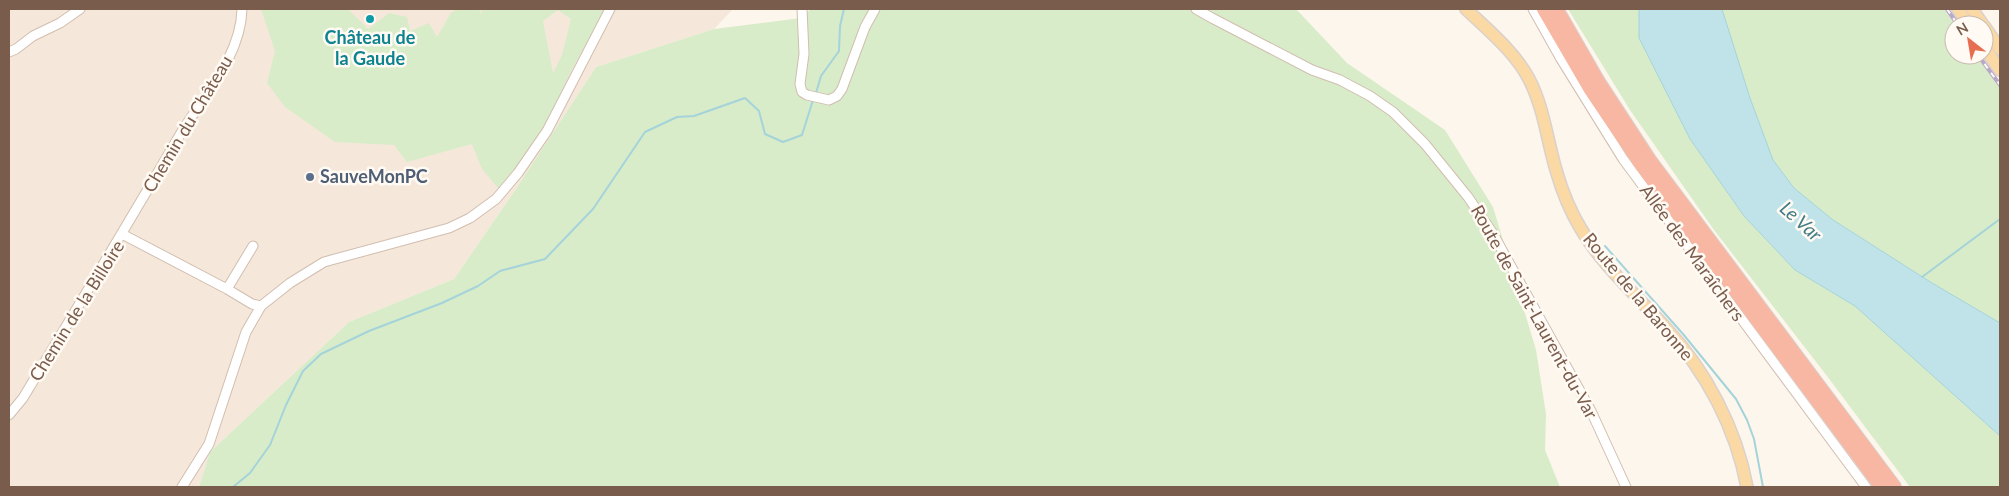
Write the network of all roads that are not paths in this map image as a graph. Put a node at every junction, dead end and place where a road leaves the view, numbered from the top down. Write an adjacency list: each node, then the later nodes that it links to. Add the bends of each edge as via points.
1 (80, 9): 11 (street)
2 (242, 9): 12 (street, Chemin du Château, via 229,58)
3 (610, 9): 15 (street, via 547,131 496,199 470,218 449,228 324,262)
4 (802, 9): 5 (street, via 802,92 829,100 842,89)
5 (875, 9)
6 (1196, 9): 18 (street, Route de Saint-Laurent-du-Var, via 1312,70 1357,88 1394,112 1425,144 1495,237 1591,411)
7 (1466, 9): 19 (main road, Route de la Baronne, via 1524,71 1538,98 1560,185 1575,219 1598,253 1696,364 1725,421)
8 (1534, 9): 20 (street, Allée des Maraîchers, via 1623,159)
9 (1544, 9): 21 (highway, via 1590,88 1641,164)
10 (1556, 9): 22 (highway, via 1598,82 1650,160)
11 (9, 52)
12 (122, 234): 14 (street, Chemin de la Billoire); 16 (street, Chemin de la Billoire, via 23,398)
13 (253, 246): 14 (street)
14 (227, 289): 15 (street, Chemin de la Billoire)
15 (261, 306): 17 (street, via 246,332 209,444)
16 (11, 411)
17 (182, 487)
18 (1626, 487)
19 (1747, 487)
20 (1866, 487)
21 (1882, 487)
22 (1894, 487)

